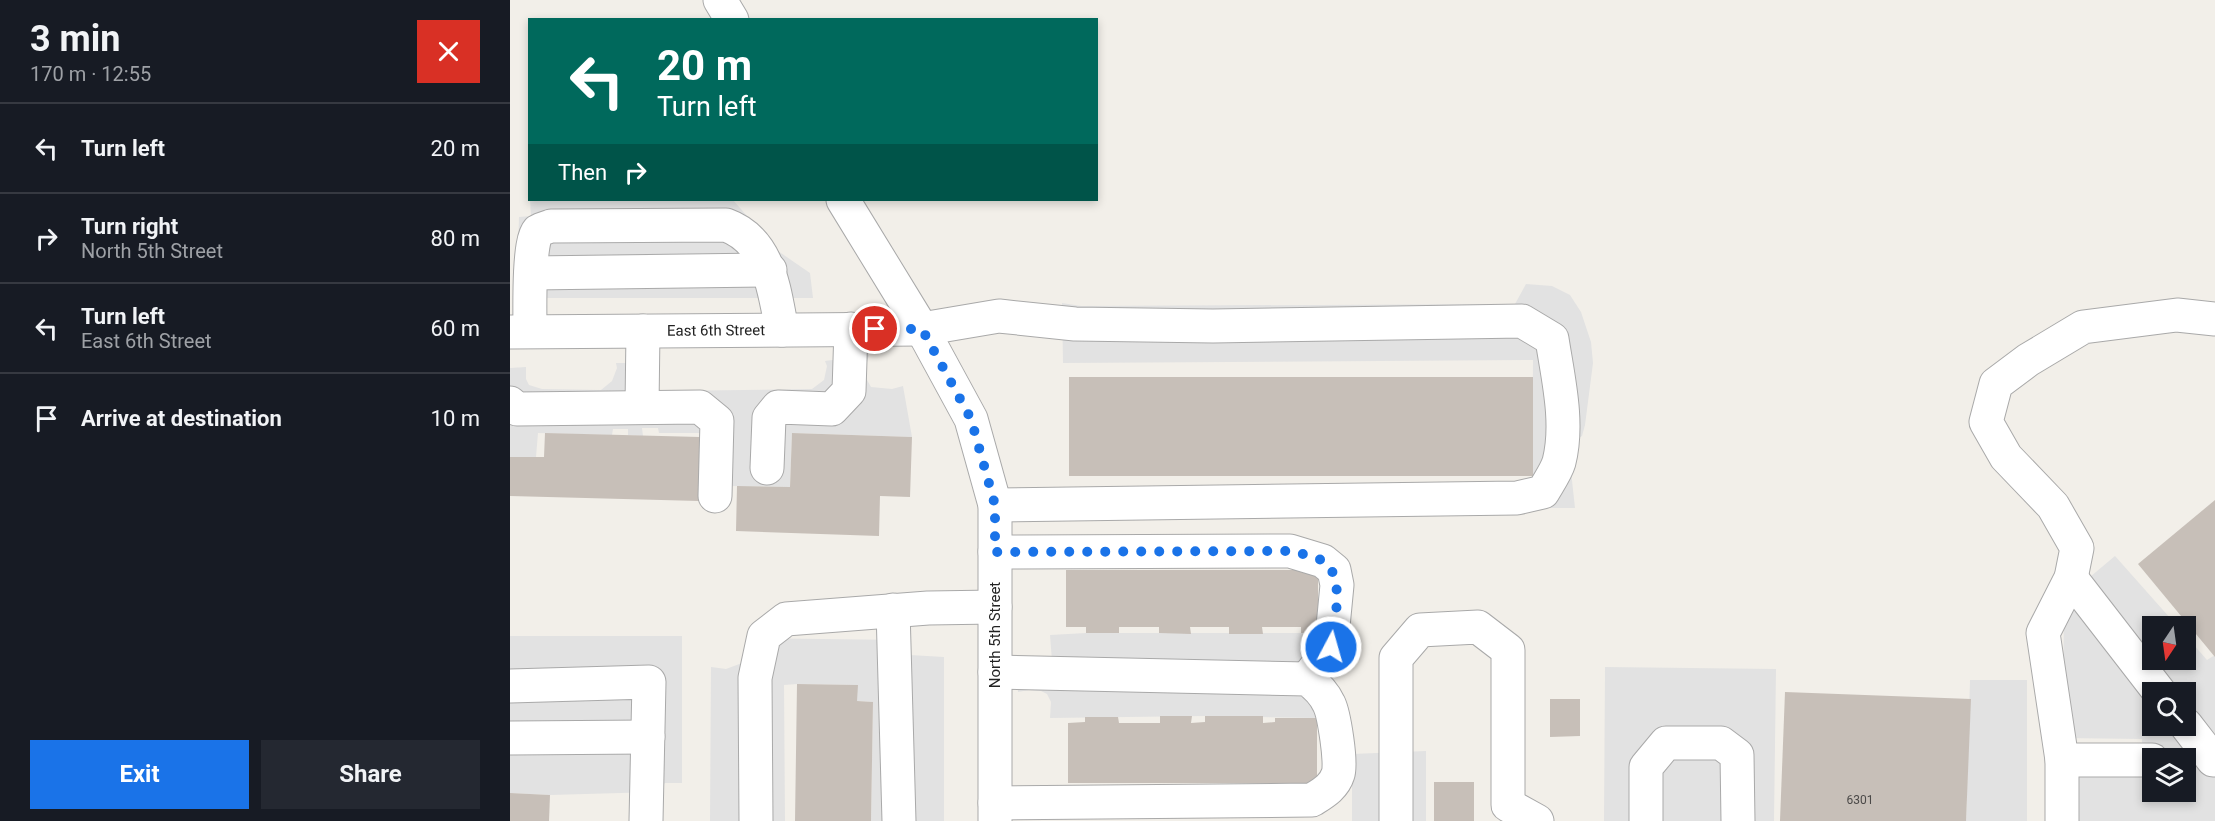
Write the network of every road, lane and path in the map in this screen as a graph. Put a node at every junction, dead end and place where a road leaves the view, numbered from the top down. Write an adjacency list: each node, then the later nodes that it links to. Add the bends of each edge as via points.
1 (720, 0): 2 (street)
2 (731, 18)
3 (844, 201): 8 (street, North 5th Street)
4 (770, 270): 5 (street); 5 (street, via 749,238 726,225 563,225 539,231); 9 (street)
5 (531, 273): 10 (street)
6 (2215, 319): 18 (street, via 2177,315 2083,327 1996,384 1986,422 2006,457 2053,506 2078,548)
7 (851, 329): 8 (street, East 6th Street); 9 (street, East 6th Street); 14 (street, via 849,391 832,409 778,407 769,418)
8 (922, 329): 16 (street, North 5th Street, via 971,419); 16 (street, East 6th Street, via 999,316 1075,324 1213,326 1522,321 1552,339 1563,431 1558,464 1543,492 1505,499)
9 (782, 330): 11 (street, East 6th Street)
10 (520, 331): 11 (street, East 6th Street)
11 (643, 331): 13 (street)
12 (510, 403): 13 (street, via 517,409)
13 (642, 407): 15 (street, via 699,406 717,421)
14 (767, 468)
15 (715, 496)
16 (995, 505): 17 (street, North 5th Street)
17 (995, 552): 19 (street, North 5th Street); 22 (street, via 1290,551 1323,561 1334,570 1337,585 1331,647)
18 (2071, 578): 23 (street); 28 (street, via 2043,633)
19 (994, 607): 20 (street); 21 (street, North 5th Street)
20 (893, 610): 33 (street, via 786,619 764,636 755,678); 34 (street)
21 (994, 672): 22 (street); 31 (street, North 5th Street)
22 (1307, 679): 31 (street, via 1320,689 1330,705 1340,755 1339,773 1330,788 1312,800)
23 (2151, 682)
24 (510, 686): 26 (street, via 649,682)
25 (2193, 736): 30 (street)
26 (648, 737): 27 (street); 32 (street)
27 (510, 738)
28 (2062, 760): 29 (street); 39 (street)
29 (2142, 760)
30 (2207, 760)
31 (995, 812)
32 (646, 821)
33 (756, 821)
34 (899, 821)
35 (1396, 821): 36 (street, via 1396,658 1420,630 1478,627 1508,651 1508,805)
36 (1537, 821)
37 (1646, 821): 38 (street, via 1646,767 1666,743 1721,743 1737,755)
38 (1738, 821)
39 (2062, 821)

